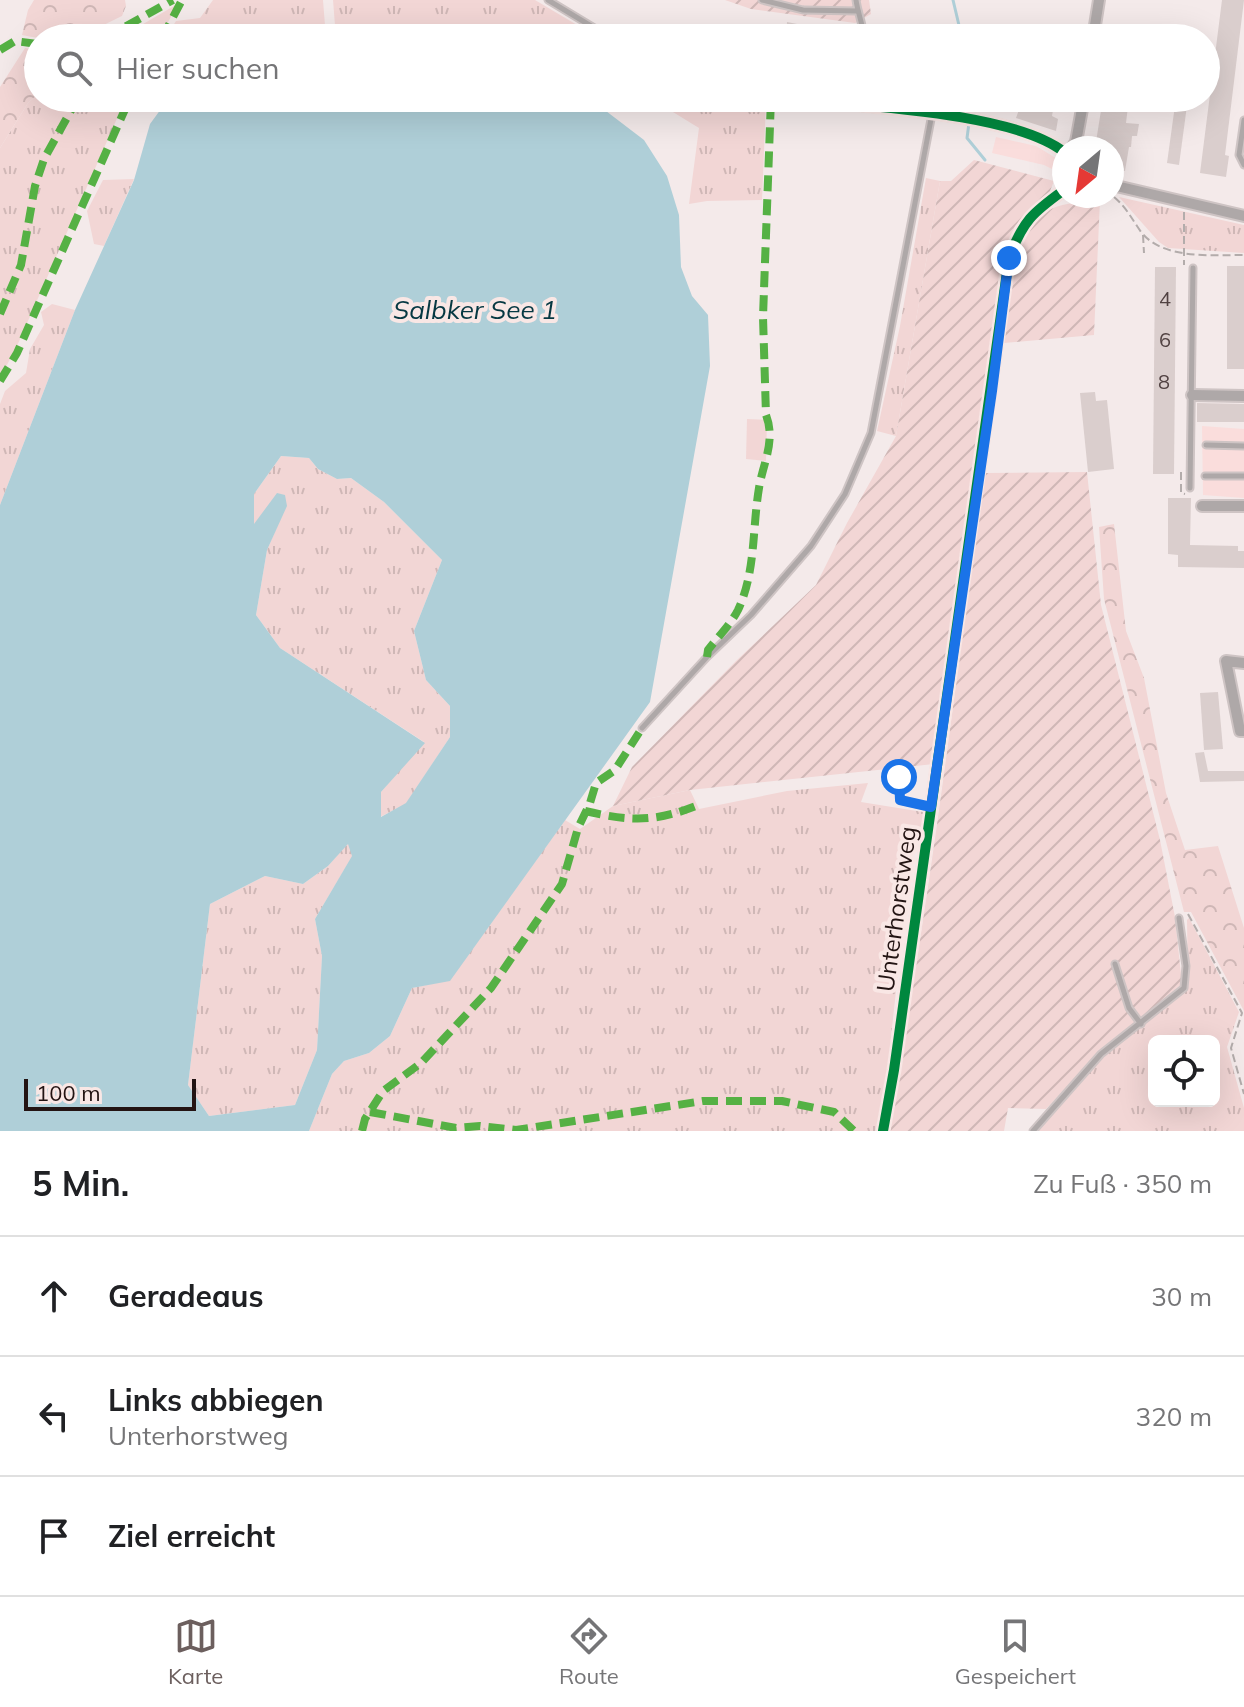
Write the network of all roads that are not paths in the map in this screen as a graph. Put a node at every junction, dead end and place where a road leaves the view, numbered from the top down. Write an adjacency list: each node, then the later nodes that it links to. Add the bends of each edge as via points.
1 (548, 0): 6 (lane)
2 (762, 0): 5 (lane, via 803,10)
3 (856, 0): 5 (lane)
4 (1099, 0): 8 (street)
5 (858, 11): 7 (lane)
6 (588, 24)
7 (863, 24)
8 (1095, 24)
9 (923, 112): 11 (street)
10 (1081, 112): 13 (street)
11 (932, 114): 14 (street, via 978,121); 30 (lane, via 871,433 845,494 811,546)
12 (1244, 120): 15 (lane, via 1239,155)
13 (1077, 136)
14 (1052, 146)
15 (1244, 165)
16 (1124, 188): 18 (street)
17 (1052, 199): 33 (street, Unterhorstweg, via 1021,228 1009,258)
18 (1244, 216)
19 (1193, 268): 20 (lane)
20 (1192, 395): 21 (street); 26 (lane)
21 (1244, 396)
22 (1206, 445): 23 (lane)
23 (1244, 446)
24 (1205, 476): 25 (lane)
25 (1244, 476)
26 (1190, 488)
27 (1202, 506): 28 (street)
28 (1244, 506)
29 (1244, 663): 31 (street, via 1226,661)
30 (642, 728)
31 (1244, 731)
32 (899, 777): 33 (lane, via 900,800)
33 (931, 807): 37 (street, Unterhorstweg)
34 (1179, 918): 36 (lane, via 1184,988)
35 (1115, 964): 36 (lane, via 1129,1008)
36 (1141, 1024): 38 (lane, via 1101,1054)
37 (883, 1131)
38 (1033, 1131)

